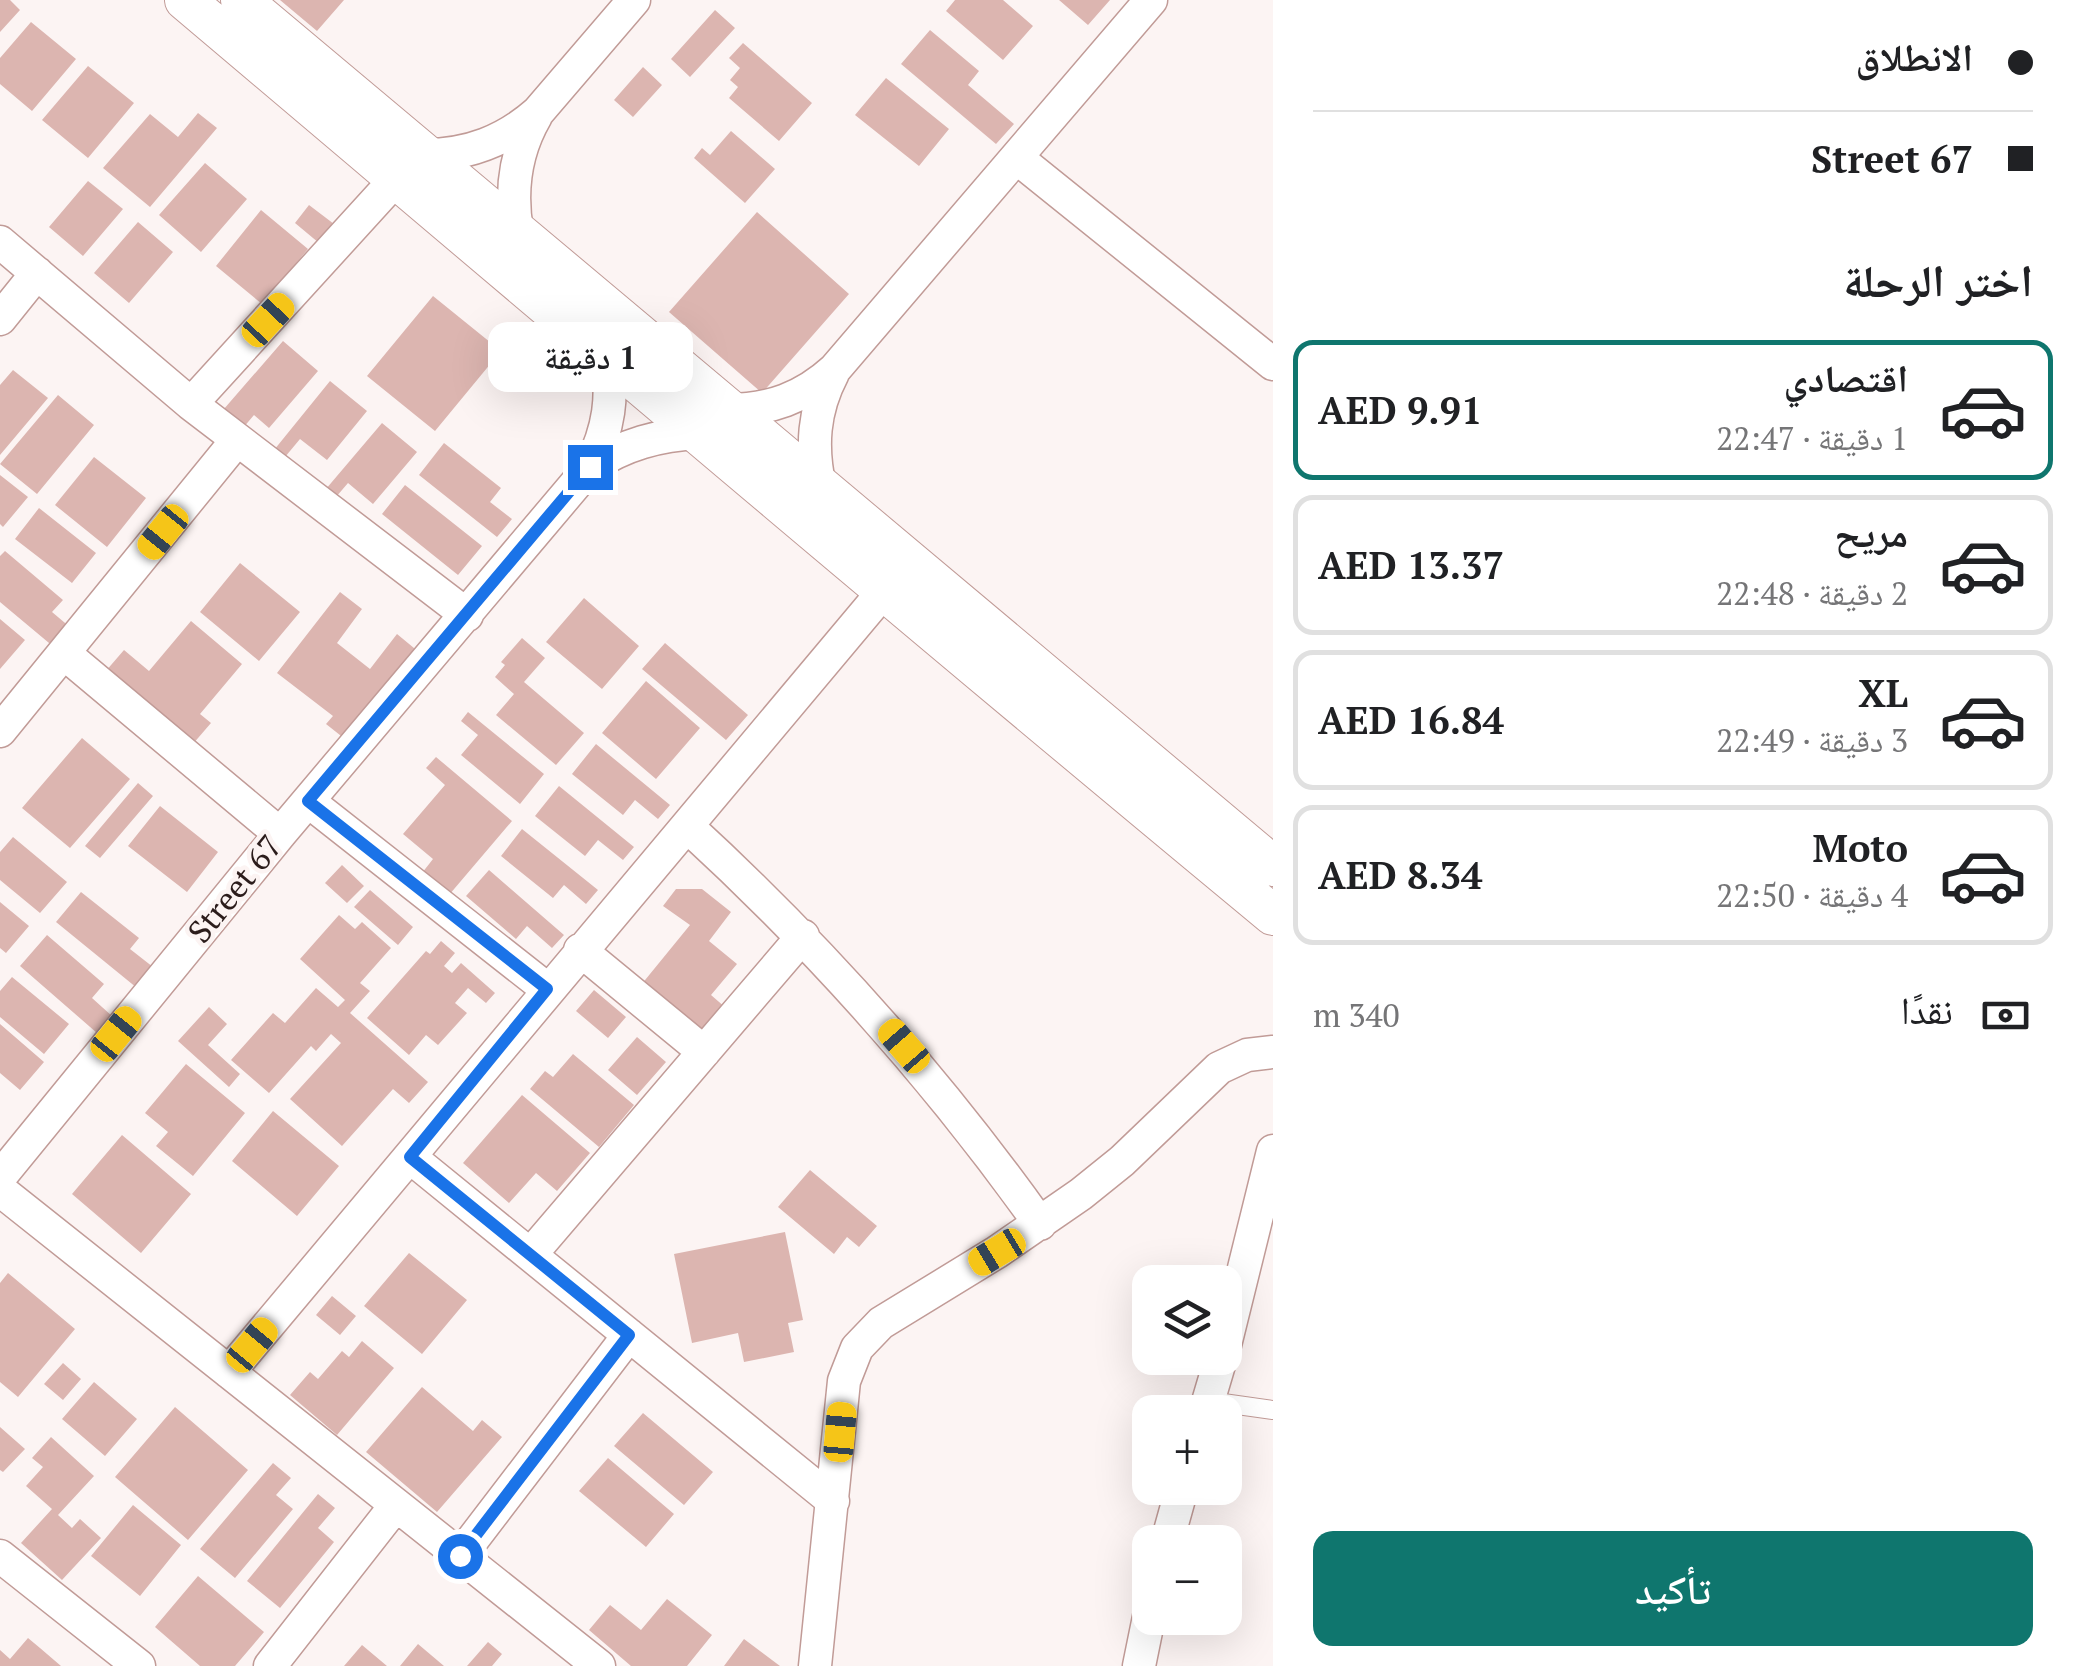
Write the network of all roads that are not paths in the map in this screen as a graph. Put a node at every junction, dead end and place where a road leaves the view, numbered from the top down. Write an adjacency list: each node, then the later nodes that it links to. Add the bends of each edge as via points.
1 (185, 0): 7 (street)
2 (241, 0): 7 (street)
3 (634, 0): 5 (street)
4 (1151, 0): 6 (street)
5 (538, 112): 7 (street, via 486,146); 8 (street, via 515,169)
6 (1017, 158): 13 (street); 14 (street)
7 (410, 167): 8 (street); 12 (street); 15 (street)
8 (517, 231): 16 (street)
9 (0, 242): 10 (street)
10 (37, 273): 11 (street); 15 (street)
11 (0, 319)
12 (606, 354): 16 (street); 18 (street, via 609,412)
13 (1273, 364)
14 (835, 369): 16 (street, via 786,402); 19 (street, via 814,427)
15 (191, 404): 17 (street)
16 (713, 421): 18 (street, via 642,440); 19 (street); 20 (street)
17 (237, 440): 21 (street); 22 (street)
18 (590, 467): 21 (street, Street 67)
19 (820, 488): 27 (street)
20 (883, 592): 25 (street); 28 (street)
21 (467, 615): 24 (street, Street 67)
22 (65, 654): 23 (street); 26 (street)
23 (0, 731)
24 (308, 801): 26 (street, Street 67); 31 (street)
25 (687, 826): 29 (street); 30 (street)
26 (280, 834): 36 (street, Street 67)
27 (1267, 856)
28 (1273, 915)
29 (803, 936): 32 (street); 38 (street, via 916,1060)
30 (580, 950): 31 (street); 32 (street)
31 (547, 989): 35 (street)
32 (704, 1052): 39 (street)
33 (1273, 1052): 38 (street, via 1219,1068 1122,1161)
34 (1273, 1151): 40 (street)
35 (410, 1157): 39 (street); 42 (street)
36 (0, 1176)
37 (0, 1190): 42 (street)
38 (1040, 1224): 45 (street, via 868,1334 844,1381)
39 (532, 1254): 41 (street)
40 (1242, 1276)
41 (629, 1335): 45 (street); 48 (street)
42 (229, 1372): 46 (street)
43 (1242, 1409): 44 (lane)
44 (1273, 1410)
45 (833, 1501): 53 (street)
46 (396, 1505): 48 (street); 51 (street)
47 (0, 1556): 50 (street)
48 (460, 1556): 52 (street)
49 (1145, 1635): 54 (street)
50 (139, 1666)
51 (270, 1666)
52 (599, 1666)
53 (815, 1666)
54 (1139, 1666)

